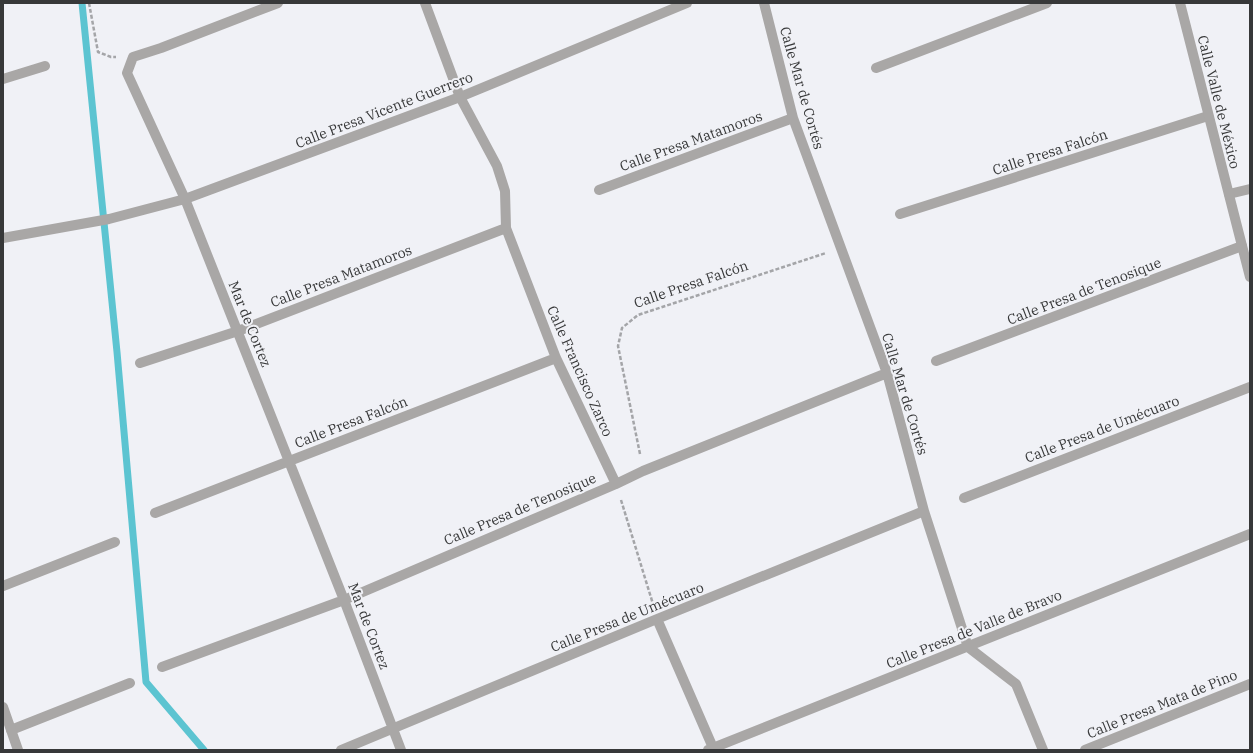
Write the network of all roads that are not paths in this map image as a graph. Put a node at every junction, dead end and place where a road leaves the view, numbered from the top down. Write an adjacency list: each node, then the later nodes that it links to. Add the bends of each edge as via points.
1 (278, 3): 16 (street, Mar de Cortez, via 161,48 133,56 127,73)
2 (425, 3): 10 (street, Calle Francisco Zarco)
3 (687, 3): 10 (street, Calle Presa Vicente Guerrero)
4 (764, 3): 12 (street, Calle Mar de Cortés)
5 (1047, 3): 8 (street)
6 (1180, 3): 11 (street, Calle Valle de México)
7 (45, 66): 9 (street)
8 (876, 68)
9 (3, 79)
10 (460, 97): 16 (street, Calle Presa Vicente Guerrero); 18 (street, Calle Francisco Zarco, via 497,166 505,191)
11 (1208, 116): 15 (street, Calle Valle de México); 17 (street, Calle Presa Falcón)
12 (793, 118): 14 (street, Calle Presa Matamoros); 26 (street, Calle Mar de Cortés)
13 (1250, 189): 15 (street)
14 (599, 190)
15 (1228, 194): 20 (street, Calle Valle de México)
16 (185, 199): 19 (street, Calle Presa Vicente Guerrero, via 109,219); 22 (street, Mar de Cortez)
17 (900, 214)
18 (506, 228): 22 (street, Calle Presa Matamoros); 23 (street, Calle Francisco Zarco)
19 (3, 238)
20 (1242, 246): 21 (street, Calle Valle de México); 24 (street, Calle Presa de Tenosique)
21 (1250, 277)
22 (238, 331): 25 (street, Calle Presa Matamoros); 28 (street, Mar de Cortez)
23 (556, 358): 28 (street, Calle Presa Falcón); 29 (street, Calle Francisco Zarco)
24 (936, 361)
25 (140, 363)
26 (887, 372): 29 (street, Calle Presa de Tenosique); 31 (street, Calle Mar de Cortés)
27 (1250, 387): 30 (street, Calle Presa de Umécuaro)
28 (289, 461): 32 (street, Calle Presa Falcón); 36 (street, Mar de Cortez)
29 (616, 484): 36 (street, Calle Presa de Tenosique)
30 (964, 498)
31 (924, 512): 37 (street, Calle Presa de Umécuaro); 38 (street, Calle Mar de Cortés)
32 (155, 513)
33 (1250, 534): 38 (street, Calle Presa de Valle de Bravo)
34 (115, 542): 35 (street)
35 (3, 586)
36 (344, 600): 39 (street, Calle Presa de Tenosique); 43 (street, Mar de Cortez)
37 (657, 619): 43 (street, Calle Presa de Umécuaro); 45 (street)
38 (968, 647): 45 (street, Calle Presa de Valle de Bravo); 49 (street, via 1016,684)
39 (162, 667)
40 (130, 683): 44 (street)
41 (1250, 684): 50 (street, Calle Presa Mata de Pino)
42 (3, 707): 44 (street)
43 (393, 729): 47 (street, Calle Presa de Umécuaro); 48 (street, Mar de Cortez)
44 (11, 730): 46 (street)
45 (712, 749)
46 (18, 750)
47 (341, 750)
48 (401, 750)
49 (1043, 750)
50 (1085, 750)

